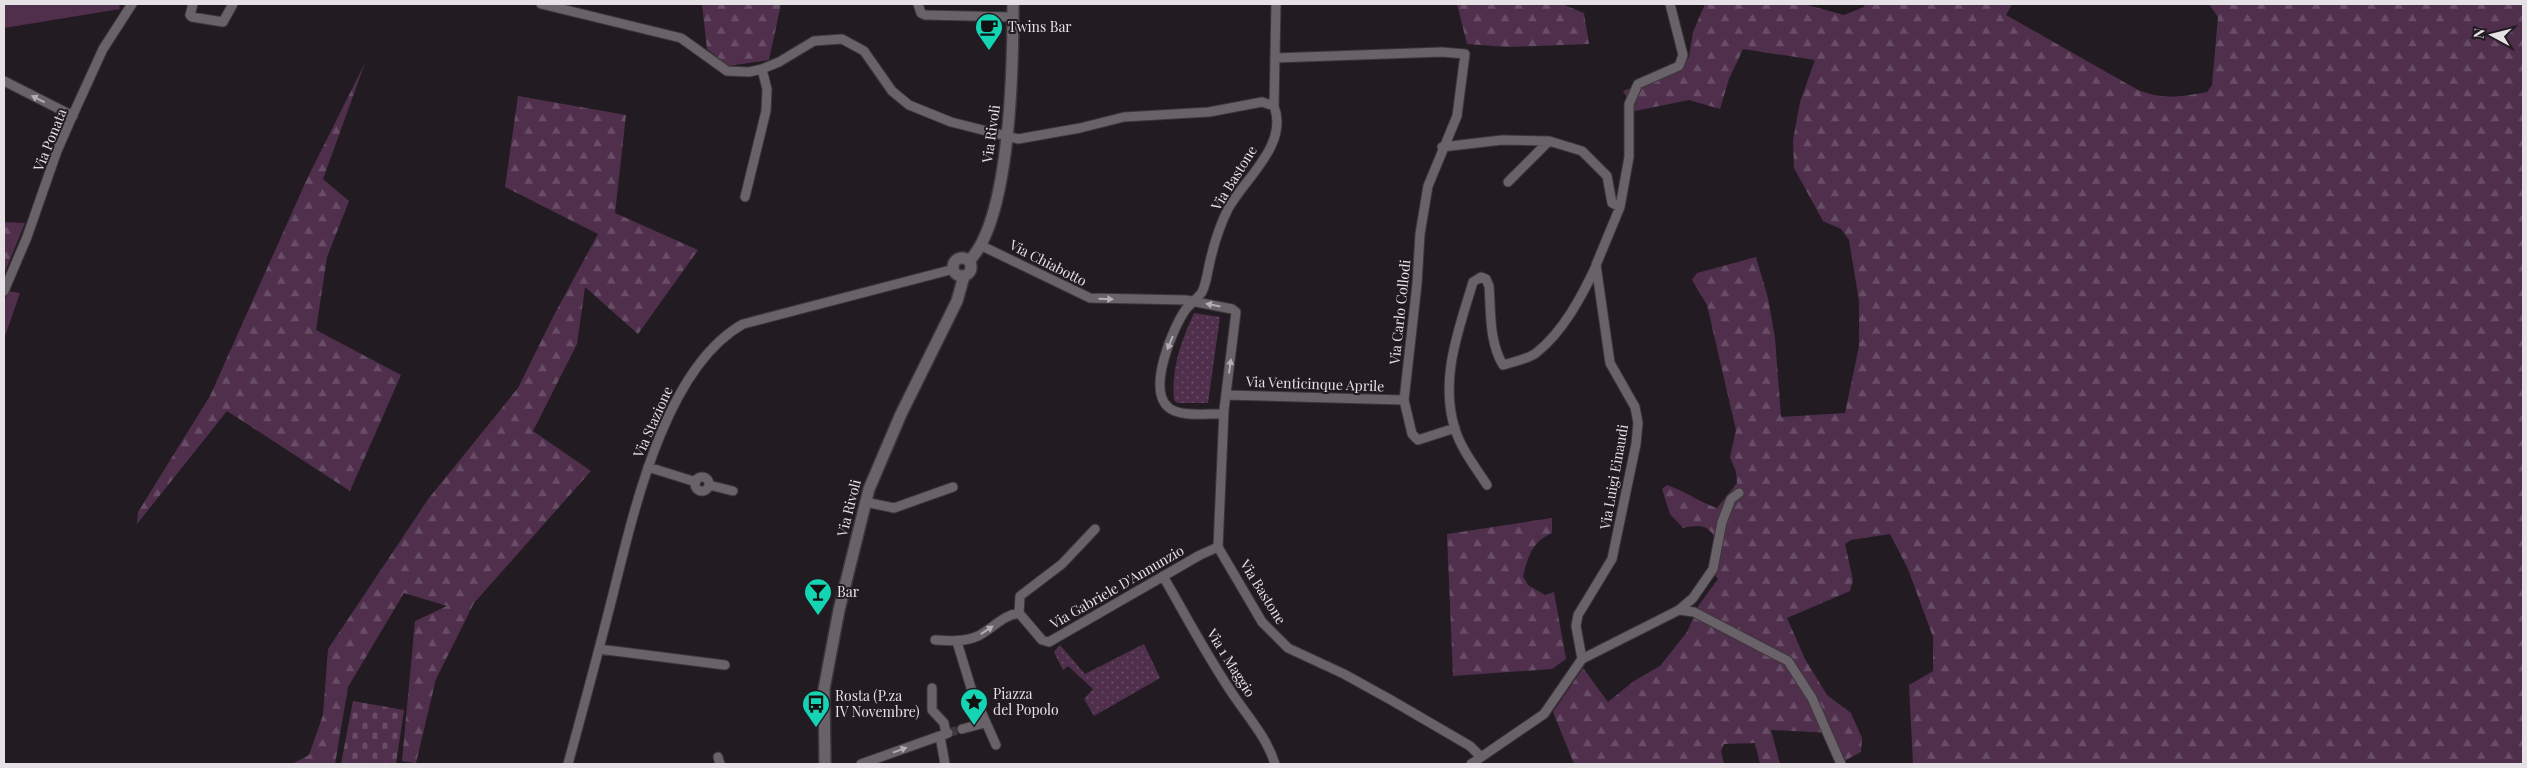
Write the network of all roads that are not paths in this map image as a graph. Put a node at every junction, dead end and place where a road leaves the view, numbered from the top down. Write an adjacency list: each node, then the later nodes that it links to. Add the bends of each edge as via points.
1 (132, 4): 14 (street, Via Ponata, via 103,49)
2 (193, 4): 3 (street, via 192,17 217,23 223,22)
3 (233, 4)
4 (541, 4): 11 (street, via 681,38 727,72)
5 (918, 4): 9 (street, via 920,13 925,15)
6 (1013, 4): 9 (street, Via Rivoli)
7 (1276, 4): 10 (street, Via Bastone)
8 (1670, 4): 20 (street, via 1684,55 1679,66 1638,84 1629,104 1629,157)
9 (1013, 17): 15 (street, Via Rivoli)
10 (1275, 58): 13 (street, Via Bastone); 17 (street, Via Carlo Collodi, via 1465,54 1457,116)
11 (762, 69): 15 (street, via 814,41 842,39 864,51 892,91 909,105 951,122); 19 (street, via 767,89 766,111)
12 (4, 81): 14 (street, one-way to 12)
13 (1274, 106): 15 (street, via 1262,102 1209,112 1124,117 1022,139); 25 (street, Via Bastone, via 1276,125 1268,152 1228,209 1214,246 1205,284)
14 (73, 116): 24 (street, Via Ponata, via 57,151 28,237)
15 (1007, 135): 21 (street, Via Rivoli, via 994,208)
16 (1549, 141): 17 (street, via 1502,140); 18 (street); 20 (street, via 1582,151 1607,176 1612,203)
17 (1442, 147): 27 (street, Via Carlo Collodi, via 1428,186 1423,214)
18 (1508, 182)
19 (745, 197)
20 (1620, 207): 22 (street)
21 (982, 246): 23 (street, Via Rivoli, via 969,261 970,271); 25 (street, Via Chiabotto, one-way to 25, via 1090,298)
22 (1596, 265): 29 (street, via 1584,291 1558,329 1535,354 1503,365 1492,329 1489,286 1481,277 1473,282 1451,358 1448,384); 44 (street, Via Luigi Einaudi, via 1610,363 1635,407 1638,422 1612,559 1578,615 1576,626)
23 (959, 272): 30 (street, Via Stazione, via 783,312 733,330 714,346 684,386); 35 (street, Via Rivoli, via 957,302 877,465)
24 (4, 291)
25 (1193, 301): 26 (street, one-way to 25, via 1237,315 1232,308); 28 (street, Via Bastone, one-way to 28, via 1179,321 1167,350 1161,375 1163,402 1173,411)
26 (1226, 395): 27 (street, Via Venticinque Aprile); 28 (street)
27 (1404, 400): 29 (street, Via Carlo Collodi, via 1412,434 1418,440)
28 (1224, 414): 37 (street)
29 (1455, 428): 31 (street)
30 (648, 467): 33 (street, via 696,482 704,477 709,485); 43 (street, Via Stazione)
31 (1487, 485)
32 (953, 487): 35 (street, via 894,508)
33 (733, 491)
34 (1739, 493): 39 (street, via 1731,499 1722,522 1713,569 1693,598)
35 (865, 502): 53 (street, Via Rivoli, via 824,689)
36 (1095, 529): 40 (street, via 1062,564 1020,596)
37 (1218, 547): 38 (street, Via Gabriele D'Annunzio); 51 (street, Via Bastone, via 1262,622 1288,648 1391,700 1470,746)
38 (1163, 576): 40 (street, Via Gabriele D'Annunzio, via 1049,642 1042,640); 56 (street, Via 1 Maggio, via 1234,696 1258,727)
39 (1679, 610): 44 (street); 58 (street, via 1694,612 1788,661 1812,698)
40 (1017, 613): 42 (street, one-way to 40, via 978,636)
41 (935, 640): 42 (street)
42 (957, 642): 47 (street)
43 (599, 649): 45 (street); 52 (street, Via Stazione)
44 (1582, 659): 51 (street, via 1544,714)
45 (725, 665)
46 (932, 688): 49 (street, via 932,710 944,723)
47 (985, 723): 48 (street); 50 (street)
48 (962, 730)
49 (945, 734): 54 (street, one-way to 49); 55 (street)
50 (996, 745)
51 (1481, 757): 57 (street)
52 (568, 764)
53 (825, 764)
54 (861, 764)
55 (945, 764)
56 (1275, 764)
57 (1471, 764)
58 (1841, 764)

